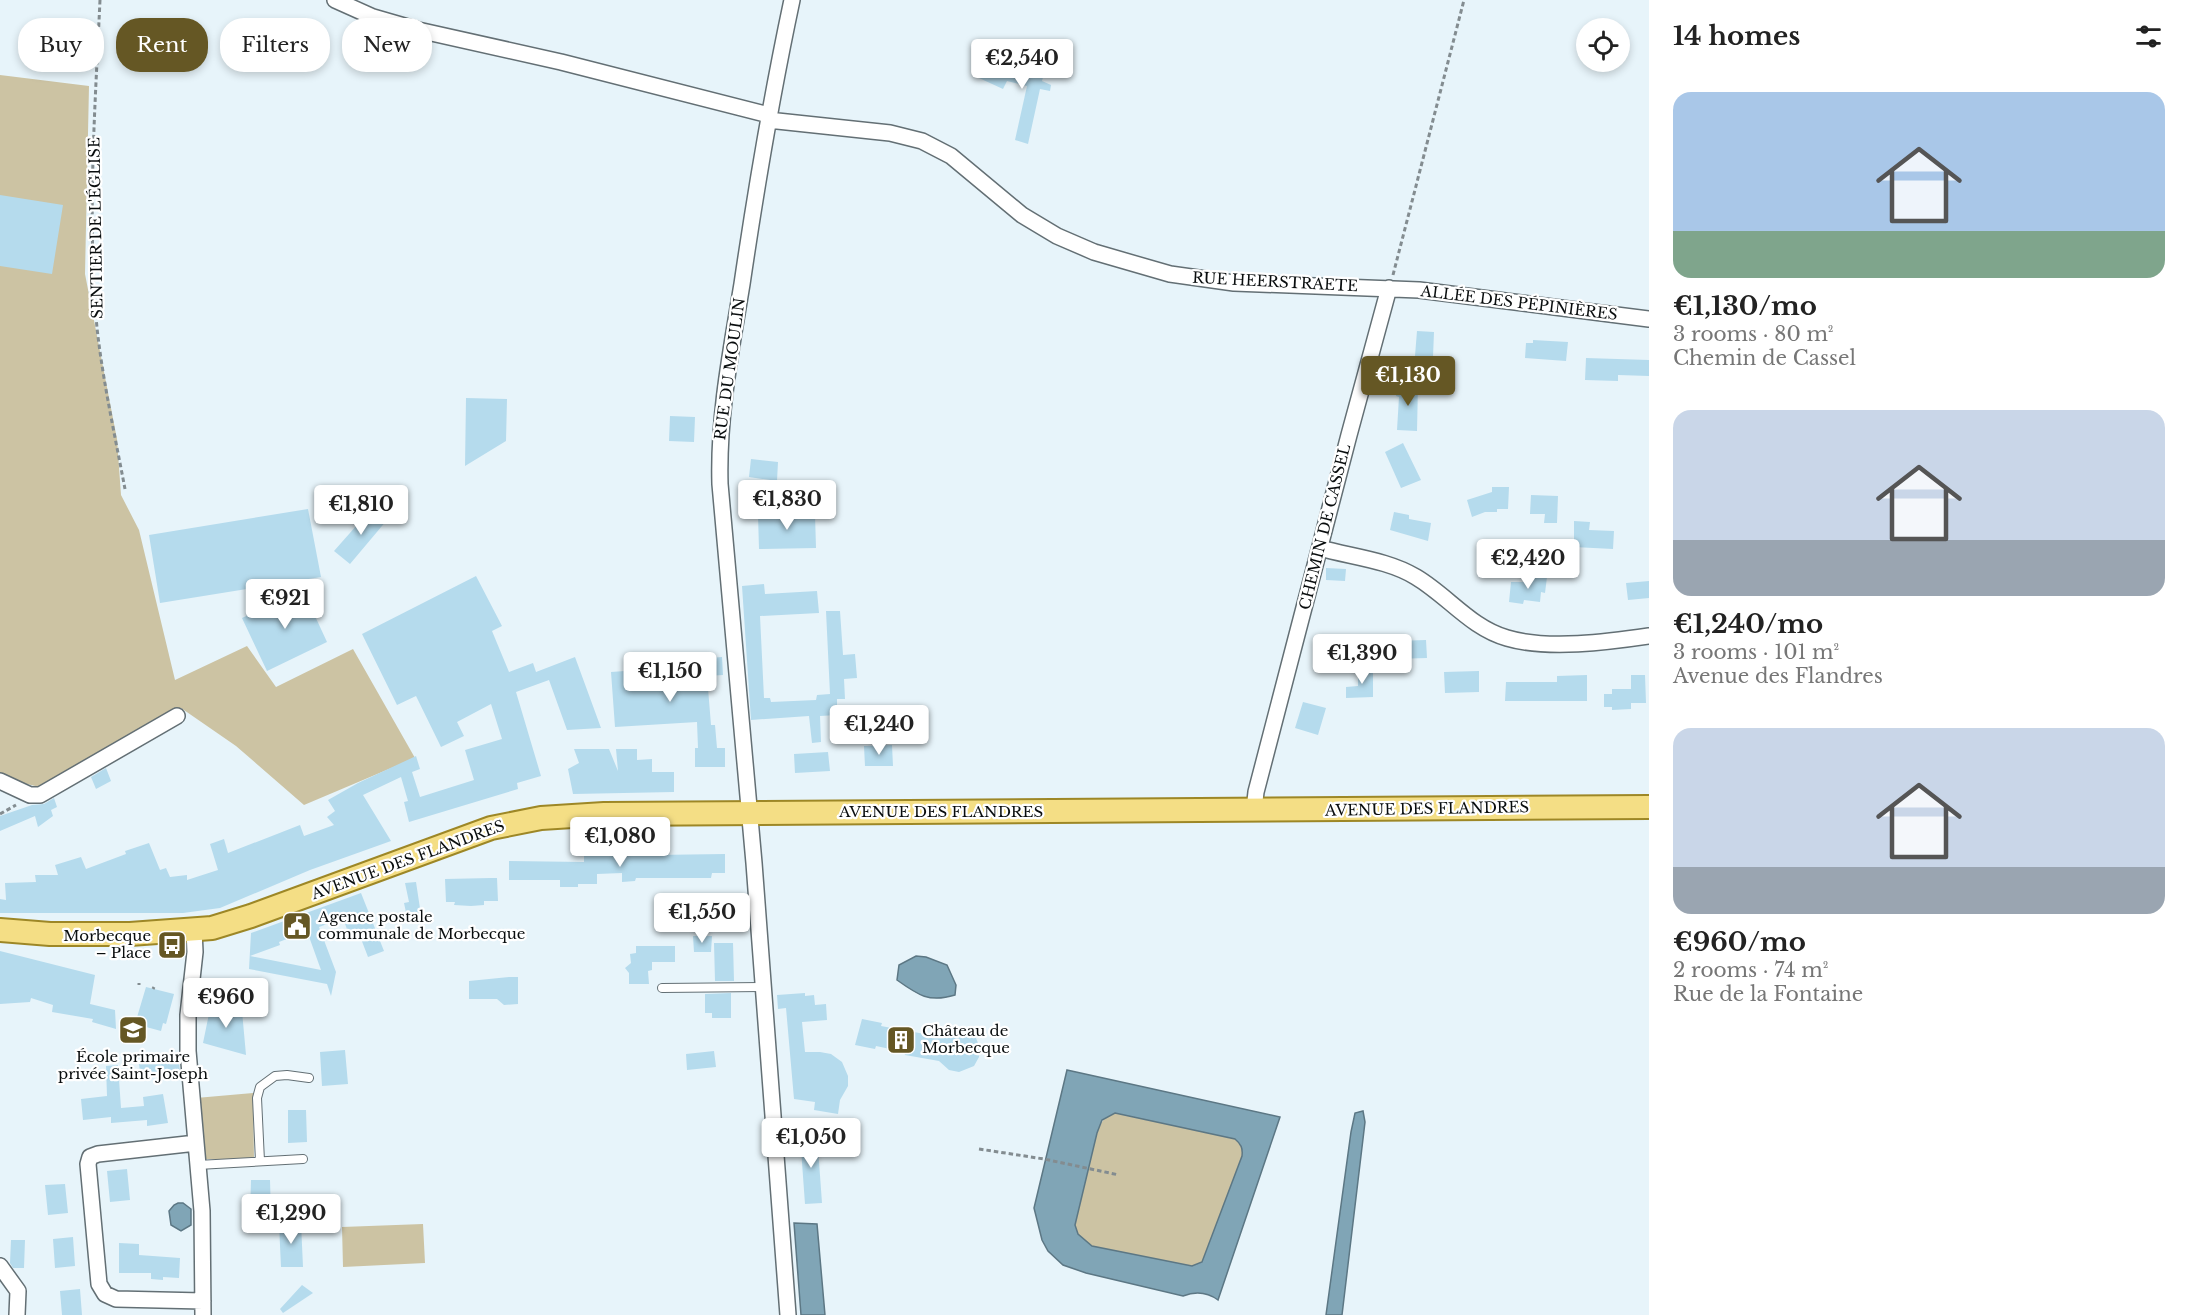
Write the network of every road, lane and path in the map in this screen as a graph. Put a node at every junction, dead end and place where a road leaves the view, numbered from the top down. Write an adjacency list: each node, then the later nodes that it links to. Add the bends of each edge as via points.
1 (99, 0): 8 (path, SENTIER DE L'ÉGLISE, via 94,279 104,380)
2 (336, 0): 5 (street, RUE HEERSTRAETE, via 387,21)
3 (792, 0): 5 (street, RUE DU MOULIN)
4 (1464, 0): 6 (path)
5 (768, 117): 6 (street, RUE HEERSTRAETE, via 922,141 960,163 1044,229 1082,248 1147,268 1219,282); 15 (street, RUE DU MOULIN, via 725,388 719,450)
6 (1389, 288): 7 (street, ALLÉE DES PÉPINIÈRES); 9 (street, CHEMIN DE CASSEL)
7 (1649, 319)
8 (125, 489)
9 (1320, 548): 10 (street, via 1409,573 1484,628 1506,638 1578,643); 14 (street, CHEMIN DE CASSEL)
10 (1649, 636)
11 (177, 716): 12 (street, via 44,794 27,794)
12 (0, 781)
13 (1649, 807): 14 (main road, AVENUE DES FLANDRES)
14 (1254, 810): 15 (main road, AVENUE DES FLANDRES)
15 (749, 814): 17 (main road, AVENUE DES FLANDRES, via 586,814 508,824 222,926); 18 (street, RUE DU MOULIN)
16 (0, 930): 17 (main road, AVENUE DES FLANDRES, via 89,934)
17 (194, 930): 21 (street, via 188,1051)
18 (762, 987): 19 (lane); 30 (street, RUE DU MOULIN)
19 (662, 988)
20 (309, 1078): 24 (lane, via 281,1075 260,1087 256,1098)
21 (196, 1143): 25 (street); 28 (street, via 98,1154 90,1157 88,1164 99,1284 105,1294 116,1299)
22 (979, 1149): 26 (path)
23 (303, 1159): 24 (lane)
24 (260, 1161): 25 (lane)
25 (198, 1166): 28 (street, via 204,1236)
26 (1119, 1175)
27 (0, 1266): 29 (street, via 18,1292)
28 (203, 1308)
29 (17, 1315)
30 (788, 1315)

